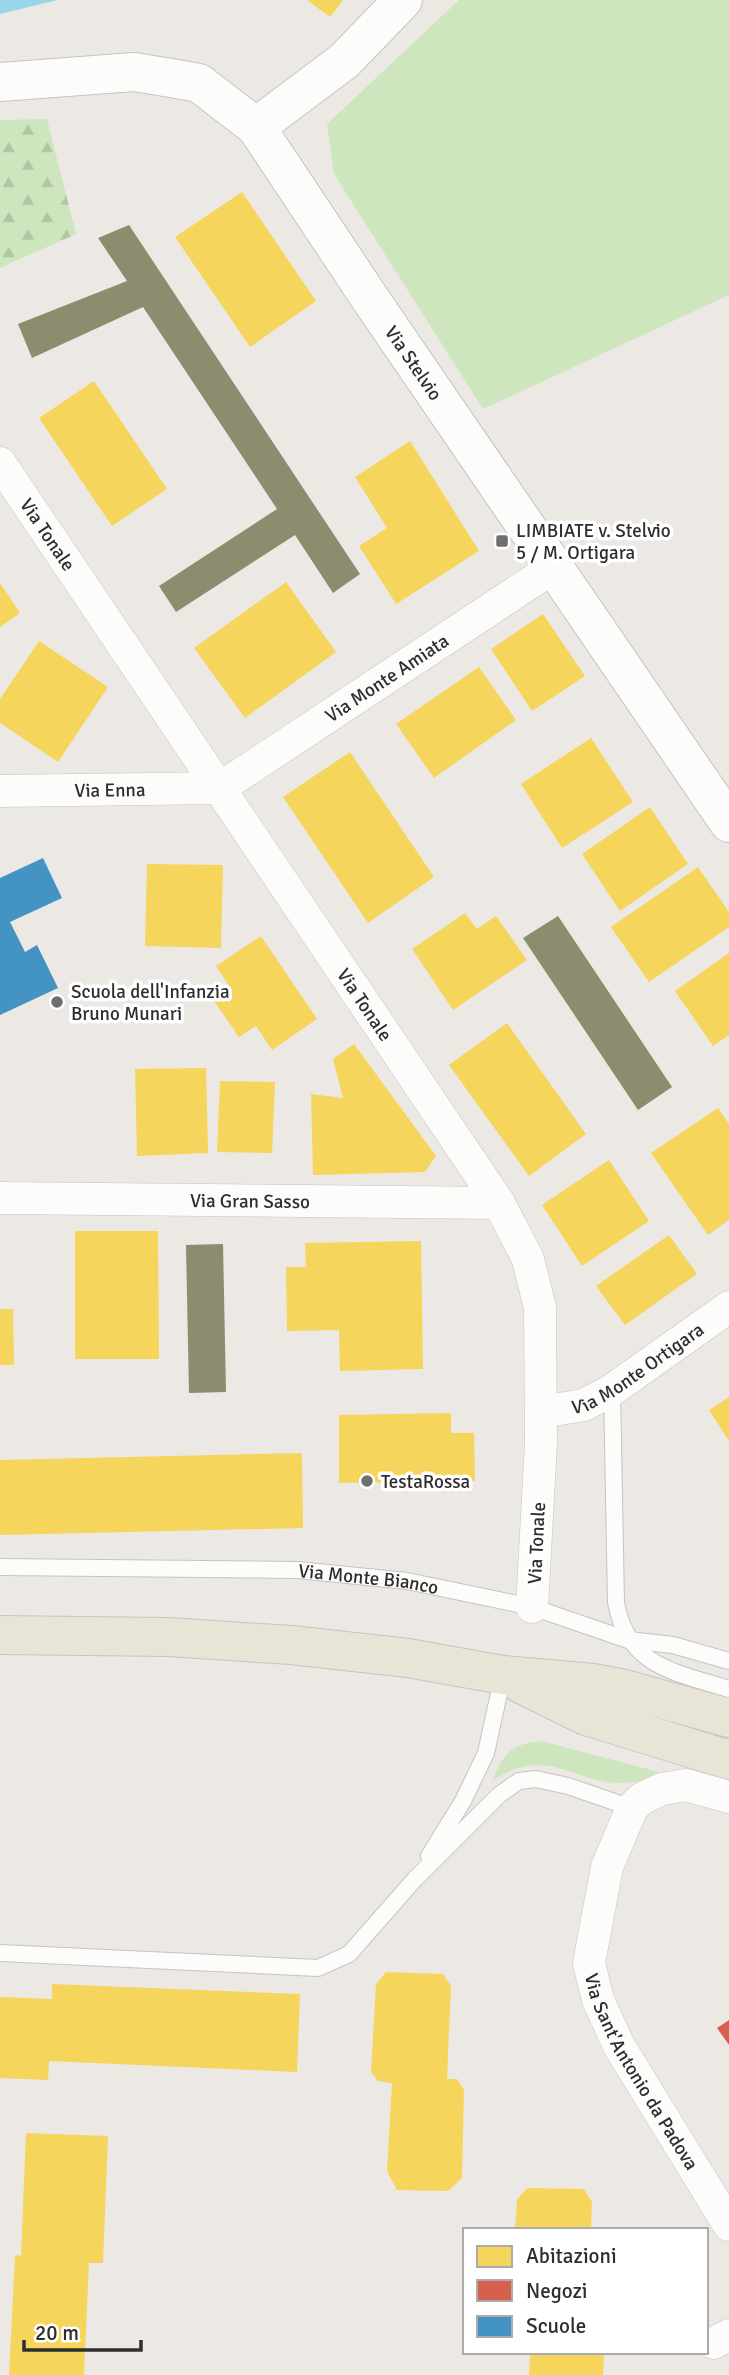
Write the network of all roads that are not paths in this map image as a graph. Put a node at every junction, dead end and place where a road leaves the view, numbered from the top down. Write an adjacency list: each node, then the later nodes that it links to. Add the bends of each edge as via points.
1 (403, 0): 3 (street, via 344,61)
2 (0, 82): 3 (street, Via Stelvio, via 134,72 172,78 199,83)
3 (256, 127): 5 (street, Via Stelvio)
4 (0, 463): 6 (street, Via Tonale)
5 (554, 567): 6 (street, Via Monte Amiata); 8 (street, Via Stelvio)
6 (220, 789): 7 (street, Via Enna); 10 (street, Via Tonale)
7 (0, 791)
8 (729, 823)
9 (0, 1198): 10 (street, Via Gran Sasso)
10 (499, 1203): 13 (street, Via Tonale, via 528,1259 540,1308)
11 (729, 1307): 12 (street, Via Monte Ortigara)
12 (612, 1390): 13 (street, Via Monte Ortigara, via 584,1405); 17 (lane, via 615,1602)
13 (541, 1412): 15 (street, Via Tonale)
14 (0, 1567): 15 (lane, Via Monte Bianco, via 298,1570 407,1581)
15 (532, 1607): 17 (lane, Via Monte Bianco)
16 (0, 1635): 19 (main road, via 168,1637 291,1645 408,1658)
17 (628, 1640): 18 (lane, Via Monte Bianco, via 673,1645); 20 (lane, via 648,1660)
18 (729, 1661)
19 (503, 1675): 21 (main road, via 625,1689); 22 (main road, via 586,1716); 25 (lane, via 486,1753 463,1801)
20 (729, 1689)
21 (729, 1718)
22 (729, 1760)
23 (729, 1797): 24 (street, via 686,1785 662,1789)
24 (632, 1808): 25 (lane, via 568,1786 536,1779 519,1781 499,1795); 27 (street, Via Sant'Antonio da Padova, via 607,1867 589,1963 598,2000 619,2046)
25 (415, 1879): 26 (lane, via 349,1954 318,1968)
26 (0, 1953)
27 (729, 2225)

